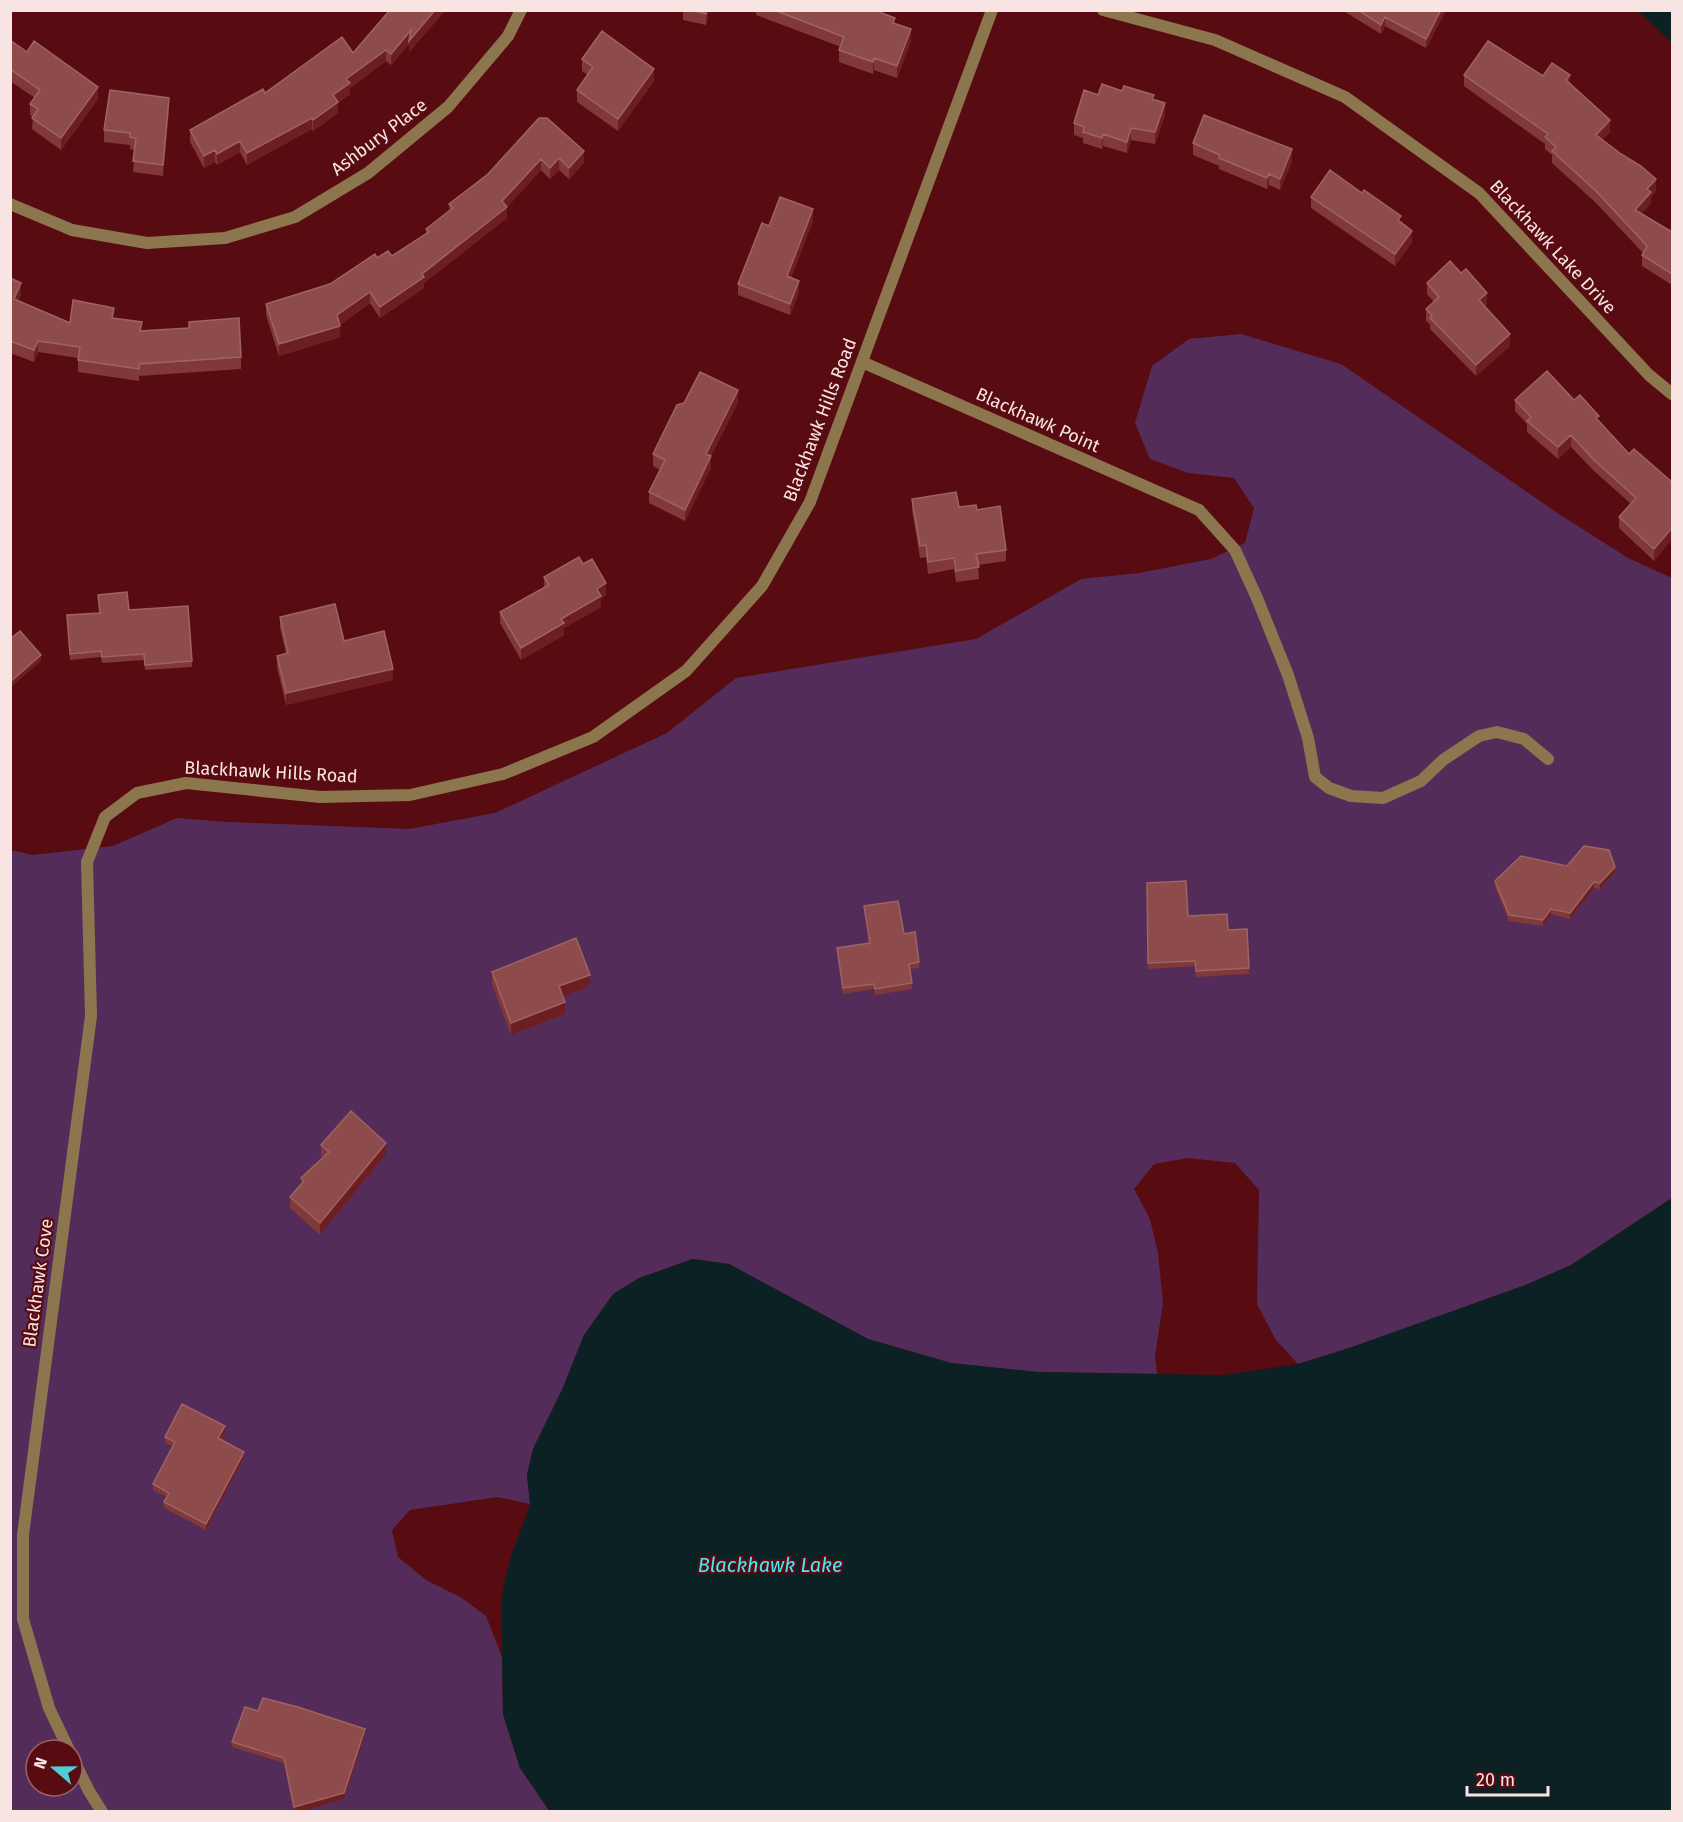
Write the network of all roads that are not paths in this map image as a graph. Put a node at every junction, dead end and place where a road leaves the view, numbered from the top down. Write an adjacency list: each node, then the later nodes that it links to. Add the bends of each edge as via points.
1 (521, 10): 4 (street, Ashbury Place, via 508,36 448,107 368,173 295,217 225,238 147,243 72,230)
2 (992, 10): 5 (street, Blackhawk Hills Road)
3 (1103, 10): 6 (street, Blackhawk Lake Drive, via 1215,40 1345,97 1479,193 1649,375)
4 (10, 204)
5 (862, 362): 7 (street, Blackhawk Point, via 1199,510 1235,550 1288,675 1308,738 1314,777 1329,788 1351,796 1383,798 1421,781 1443,760 1479,736 1497,732 1524,739); 8 (street, Blackhawk Hills Road, via 810,502 762,586 686,671 593,737 504,774 410,795 320,797 186,783 137,793)
6 (1672, 394)
7 (1548, 759)
8 (105, 817): 9 (street, Blackhawk Cove, via 87,862 91,1016)
9 (23, 1535): 10 (street); 11 (street, Blackhawk Cove, via 23,1619 49,1708)
10 (10, 1542)
11 (63, 1738)
12 (84, 1782): 13 (street)
13 (102, 1812)

